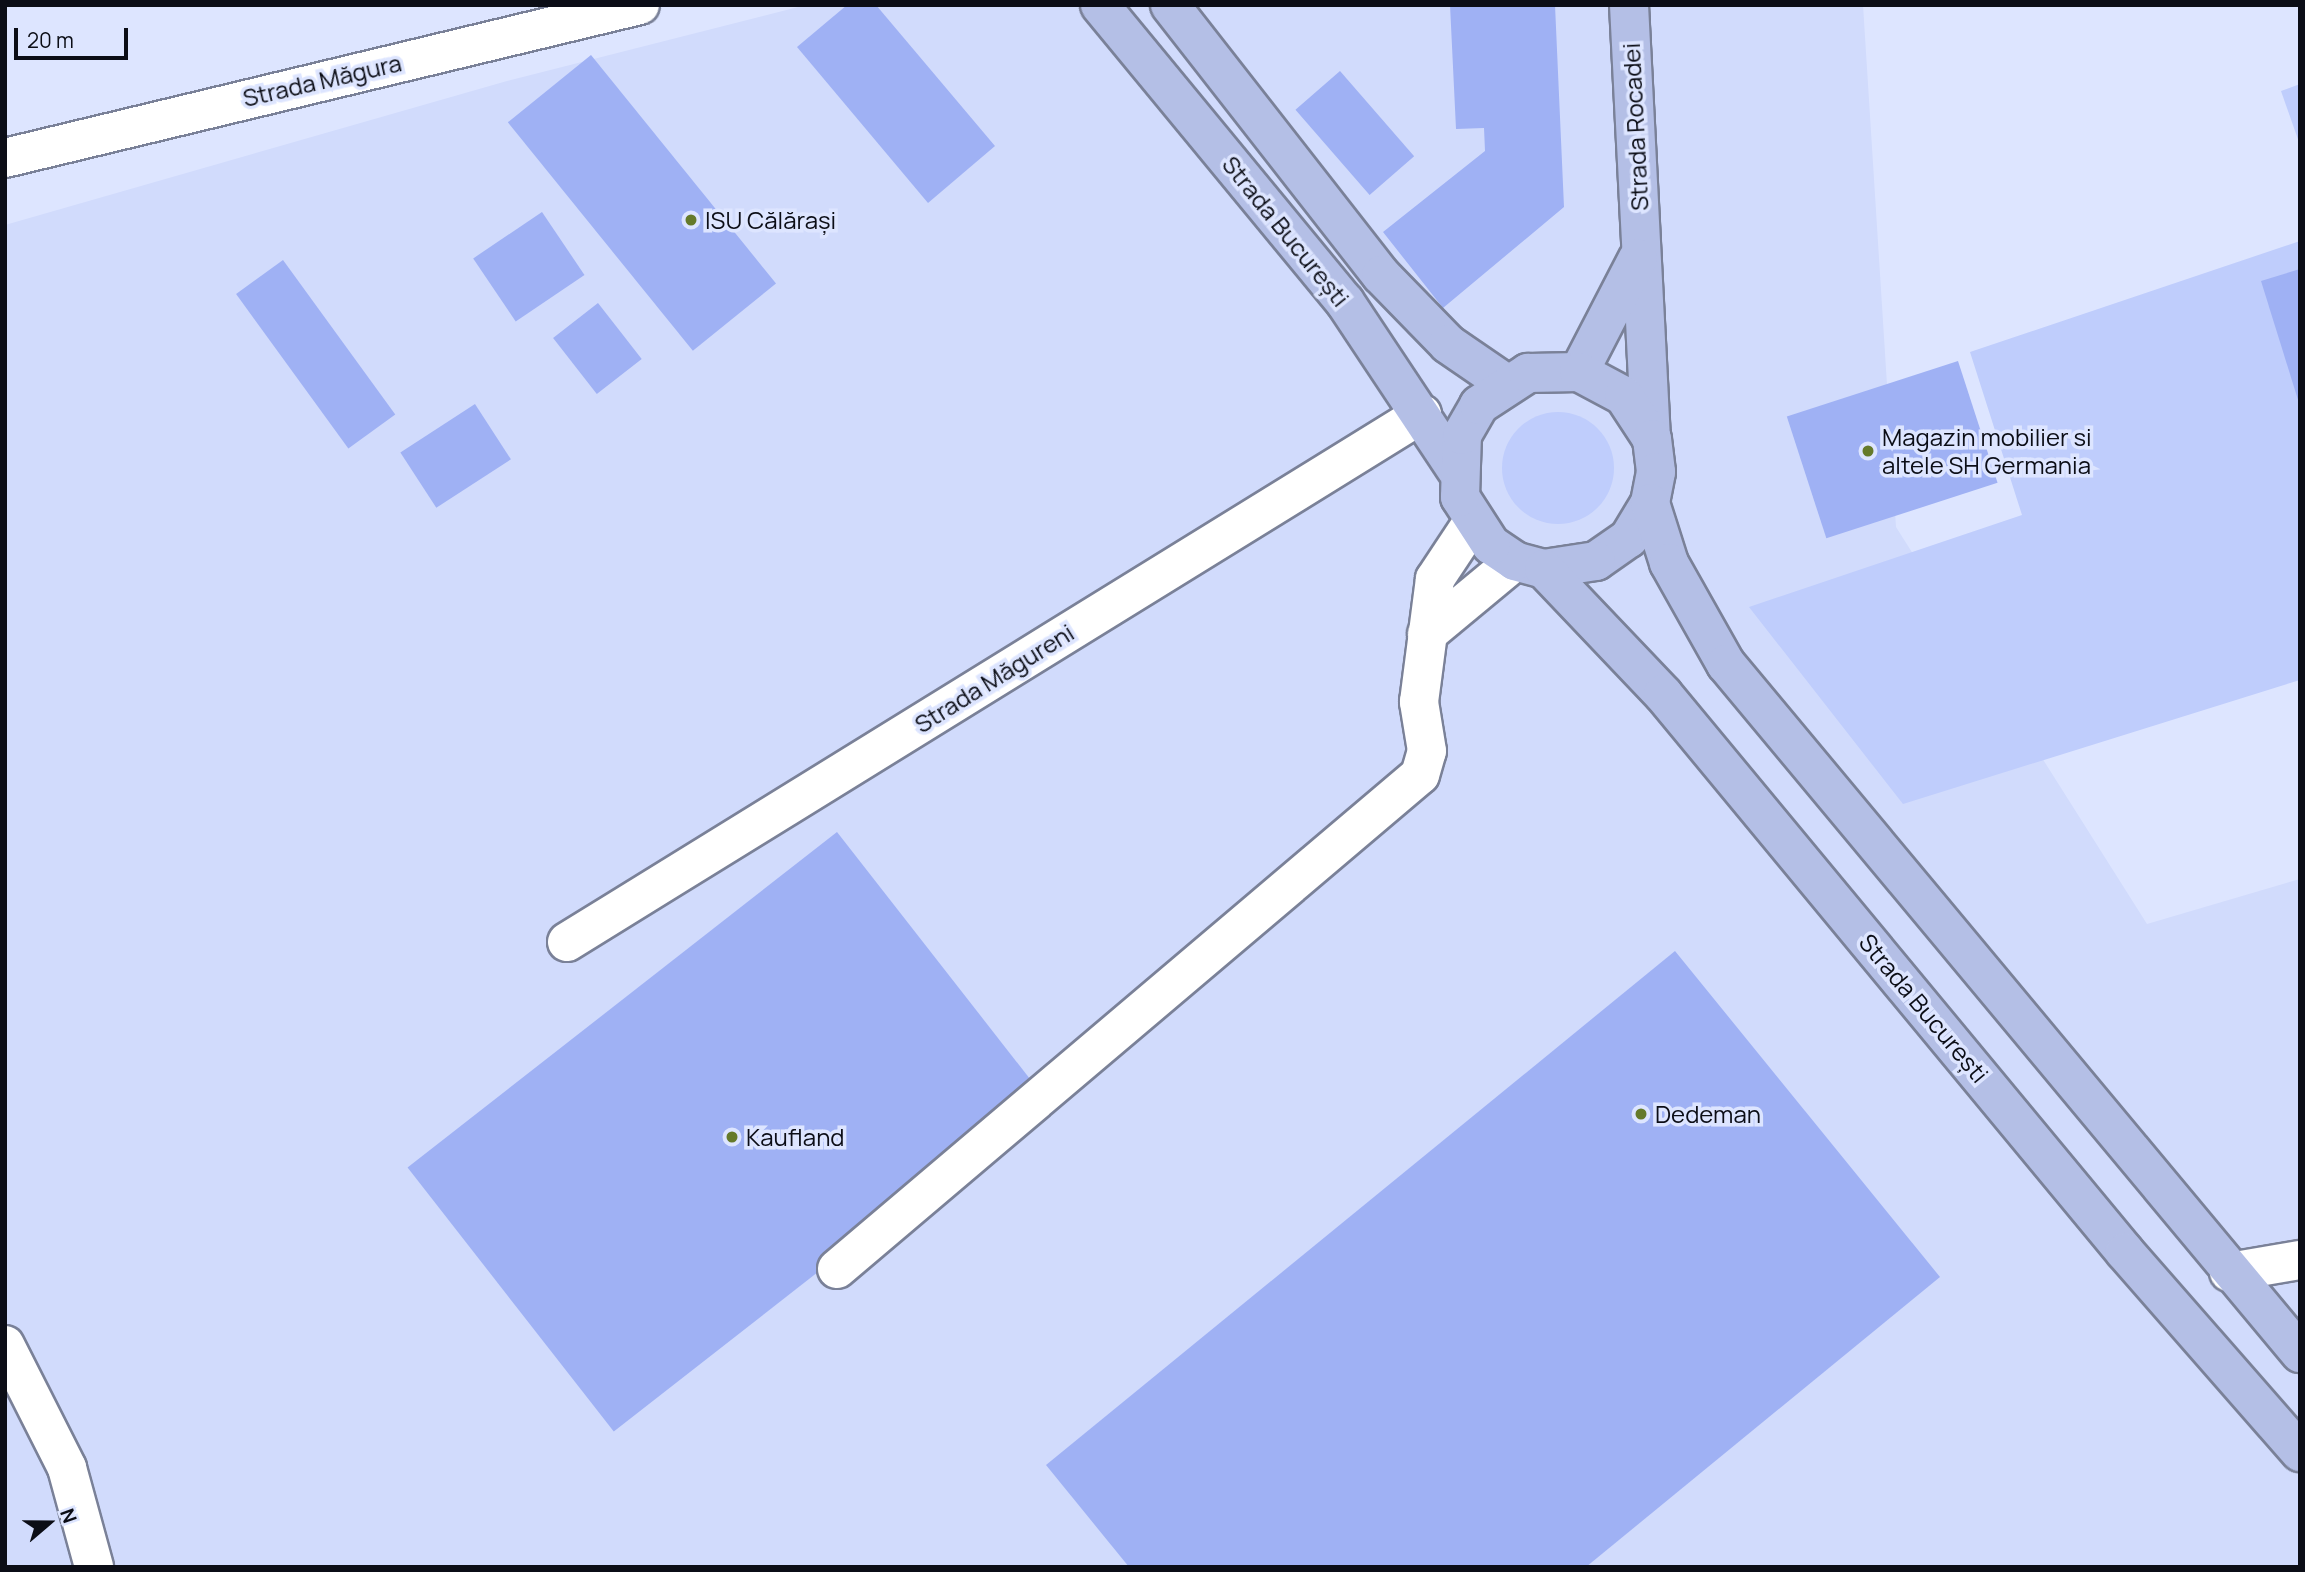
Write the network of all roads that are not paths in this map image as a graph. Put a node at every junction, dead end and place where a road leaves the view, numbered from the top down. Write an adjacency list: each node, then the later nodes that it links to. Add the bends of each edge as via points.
1 (640, 5): 6 (street, Strada Măgura)
2 (1100, 5): 5 (main road, Strada București)
3 (1629, 5): 7 (main road, Strada Rocadei)
4 (1179, 17): 5 (main road); 9 (main road, Strada București, via 1381,275 1448,344)
5 (1147, 62): 10 (main road, Strada București, via 1345,302)
6 (5, 158)
7 (1642, 249): 8 (main road); 11 (main road, Strada Rocadei)
8 (1579, 372): 9 (main road, via 1528,373); 11 (main road, via 1624,396)
9 (1504, 383): 12 (main road, via 1479,405 1462,435)
10 (1422, 414): 12 (main road, Strada București); 17 (street, Strada Măgureni)
11 (1651, 439): 13 (main road, via 1656,472)
12 (1456, 469): 14 (main road)
13 (1650, 503): 15 (main road, via 1614,552 1571,569); 20 (main road, via 1691,610 1726,664)
14 (1472, 523): 15 (main road); 16 (street, via 1435,579)
15 (1530, 565): 16 (street); 23 (main road, Strada București, via 1663,694 2125,1252)
16 (1427, 634): 19 (street, via 1419,702 1427,751 1420,775)
17 (567, 942)
18 (2300, 1260): 20 (street)
19 (837, 1269)
20 (2229, 1272): 22 (main road)
21 (5, 1345): 24 (street, via 67,1468)
22 (2300, 1353)
23 (2300, 1452)
24 (94, 1567)

